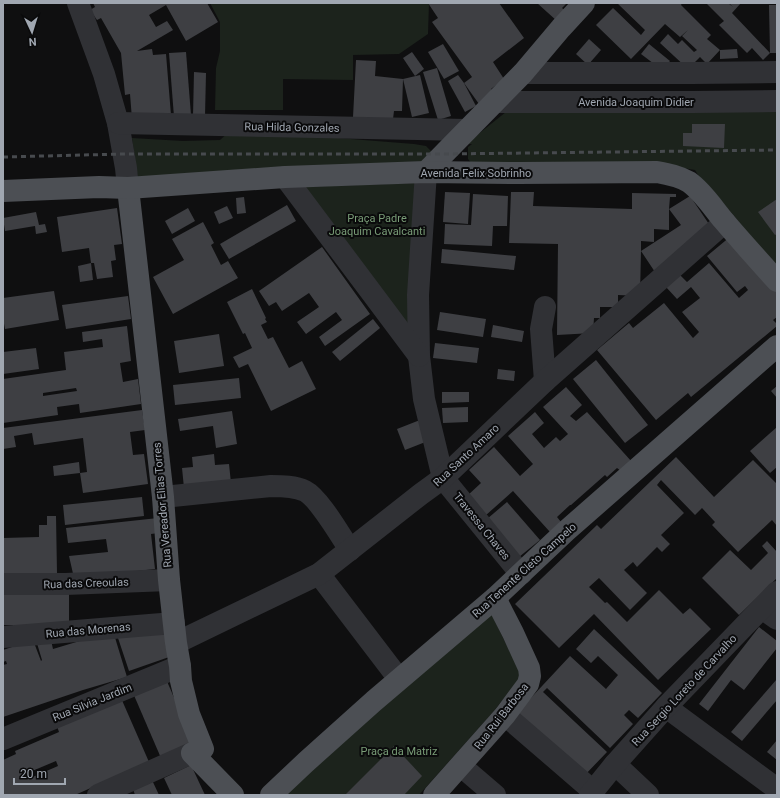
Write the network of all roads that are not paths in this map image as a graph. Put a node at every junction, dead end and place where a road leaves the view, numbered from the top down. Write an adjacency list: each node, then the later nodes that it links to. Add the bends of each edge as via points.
1 (78, 3): 9 (street, via 104,74)
2 (584, 3): 4 (main road)
3 (777, 72): 5 (street)
4 (523, 73): 5 (street); 7 (main road)
5 (692, 73): 8 (street)
6 (777, 101): 8 (street, Avenida Joaquim Didier)
7 (496, 102): 8 (street, Avenida Joaquim Didier); 10 (main road)
8 (692, 102)
9 (118, 123): 10 (street, Rua Hilda Gonzales); 13 (street)
10 (467, 130): 11 (main road)
11 (426, 172): 12 (main road, Avenida Felix Sobrinho); 15 (main road, Avenida Felix Sobrinho, via 670,174 690,183); 19 (street, via 418,295)
12 (284, 177): 13 (main road, Avenida Felix Sobrinho); 19 (street)
13 (128, 188): 14 (main road, Avenida Felix Sobrinho); 22 (main road, Rua Vereador Elias Torres)
14 (3, 191)
15 (725, 222): 16 (main road, Avenida Felix Sobrinho); 20 (street, Rua Santo Amaro)
16 (777, 281)
17 (545, 307): 20 (street, via 541,329)
18 (777, 346): 25 (main road, Rua Tenente Cleto Campelo)
19 (419, 356): 21 (street, via 424,399)
20 (545, 381): 21 (street, Rua Santo Amaro)
21 (443, 478): 23 (street, Rua Santo Amaro); 25 (street, Travessa Chaves)
22 (163, 497): 23 (street, via 271,486 304,490 331,520); 26 (main road, Rua Vereador Elias Torres)
23 (350, 550): 24 (street, Rua Santo Amaro)
24 (319, 574): 31 (street, Rua Santo Amaro); 34 (street)
25 (521, 574): 29 (main road, Rua Tenente Cleto Campelo)
26 (169, 580): 27 (street, Rua das Creoulas); 31 (main road, Rua Vereador Elias Torres)
27 (3, 584)
28 (777, 592): 30 (street, Rua Sergio Loreto de Carvalho)
29 (495, 598): 34 (main road, Rua Tenente Cleto Campelo); 36 (main road, Rua Rui Barbosa, via 525,657 530,676 528,684)
30 (769, 613): 35 (street, Rua Sergio Loreto de Carvalho)
31 (175, 633): 32 (street, Rua das Morenas); 33 (main road, Rua Vereador Elias Torres)
32 (3, 637)
33 (180, 666): 37 (street, Rua Silvia Jardim); 38 (main road, Rua Vereador Elias Torres, via 189,714 203,748)
34 (400, 679): 45 (main road, Rua Tenente Cleto Campelo)
35 (666, 707): 39 (street, Rua Sergio Loreto de Carvalho); 41 (street)
36 (505, 715): 40 (main road, Rua Rui Barbosa); 42 (street)
37 (3, 739)
38 (192, 753): 43 (street); 44 (main road)
39 (616, 764): 42 (street, Rua Sergio Loreto de Carvalho); 48 (street)
40 (461, 766): 46 (main road, Rua Rui Barbosa); 47 (street)
41 (777, 788)
42 (591, 793)
43 (98, 795)
44 (232, 795)
45 (271, 795)
46 (434, 795)
47 (495, 795)
48 (648, 795)

